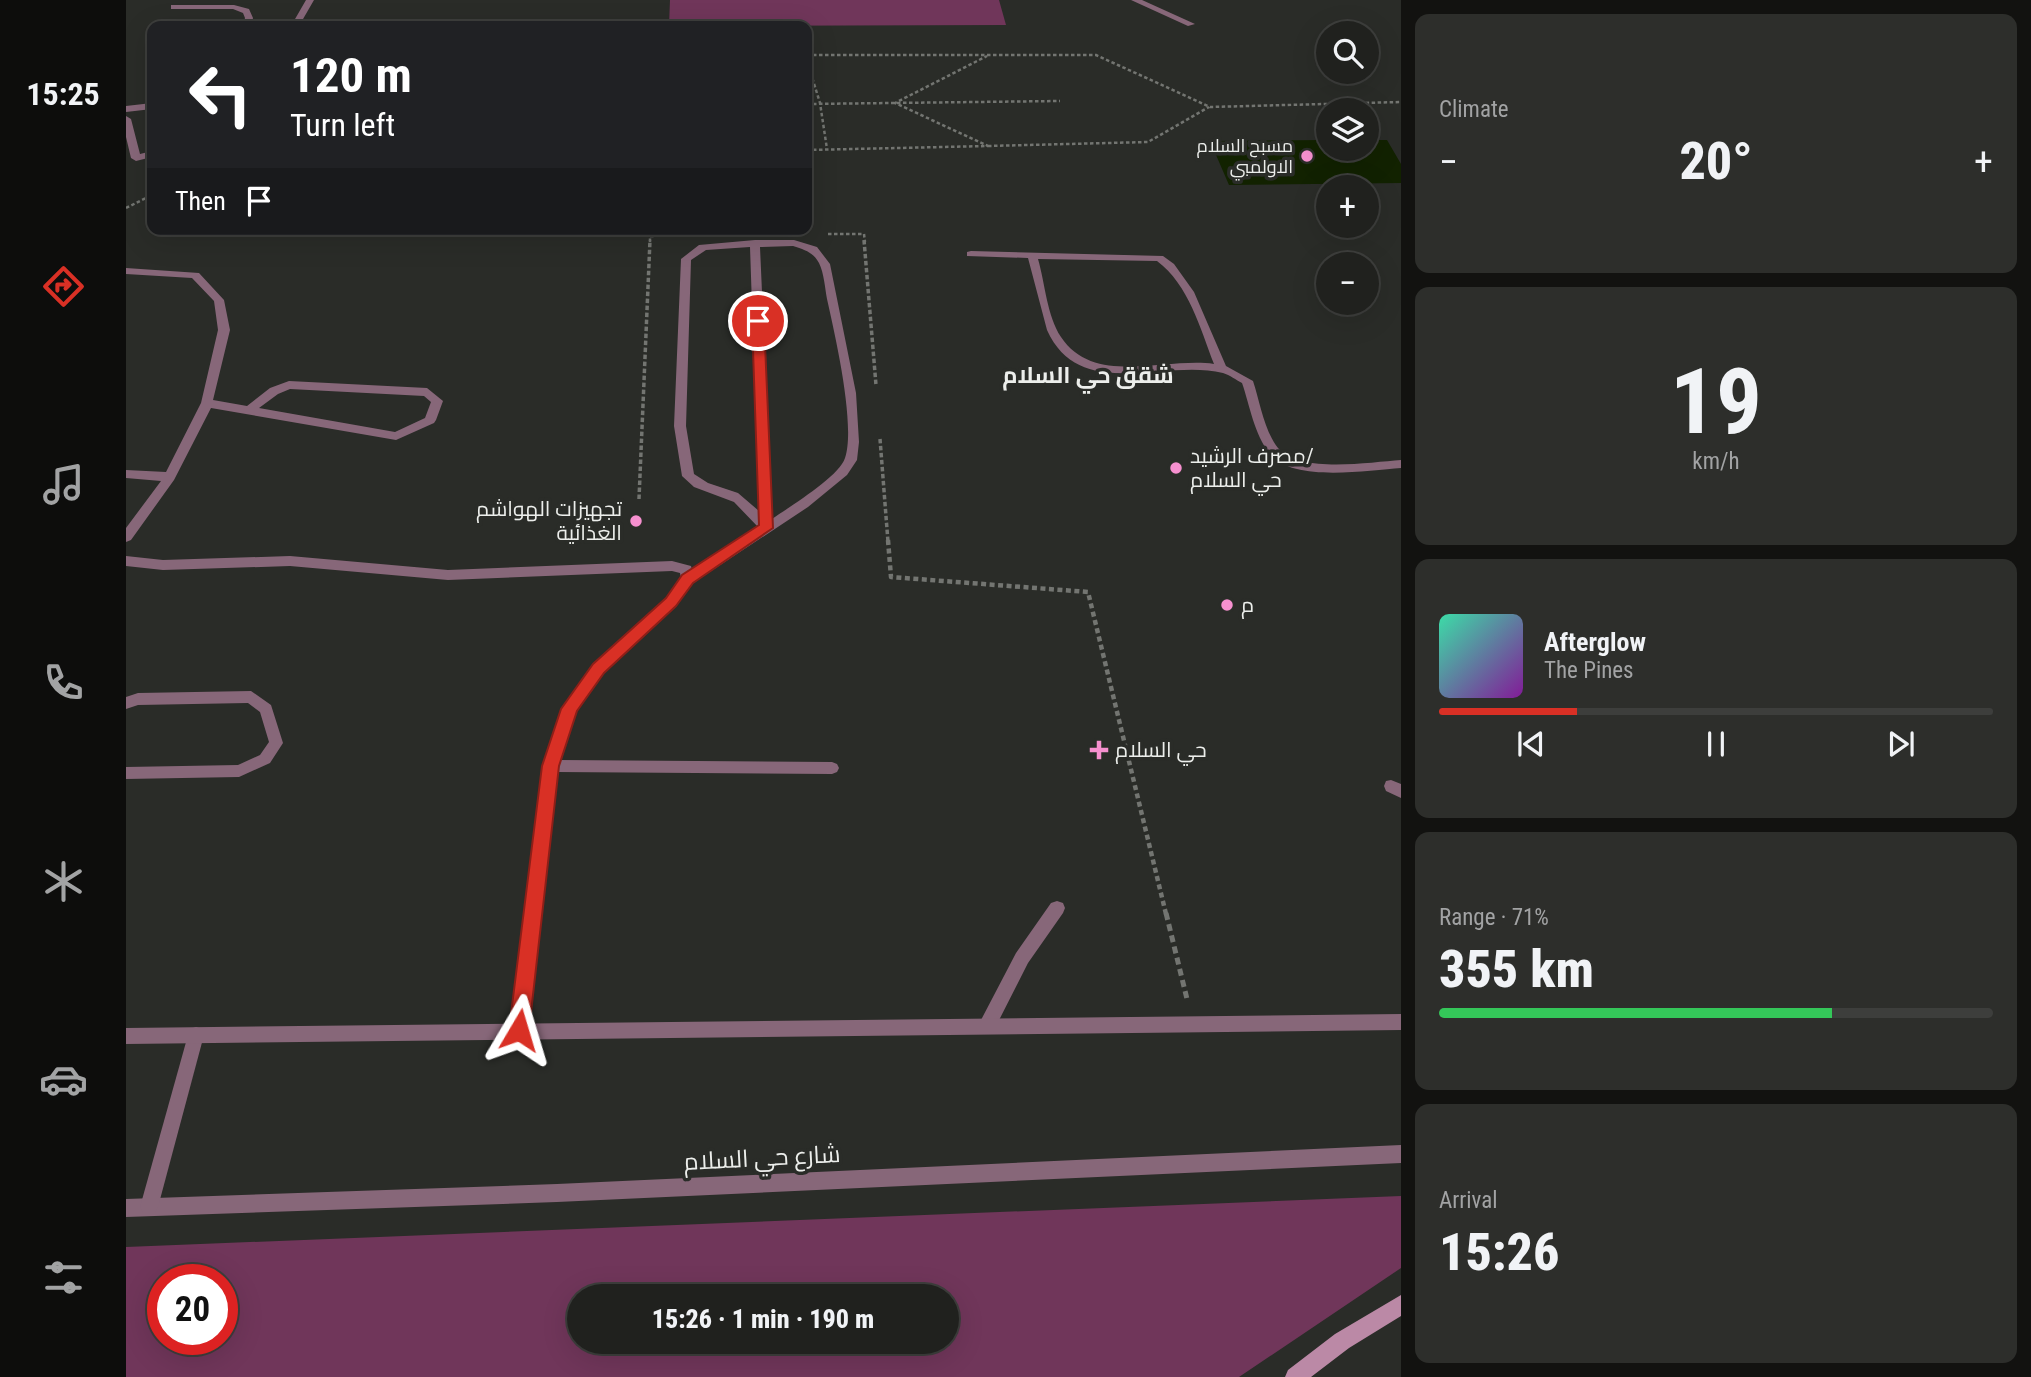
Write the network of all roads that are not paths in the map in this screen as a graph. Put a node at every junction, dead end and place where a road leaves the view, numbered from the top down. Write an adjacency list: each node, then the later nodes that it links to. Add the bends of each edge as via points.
1 (310, 0): 5 (street)
2 (1135, 0): 6 (street)
3 (174, 7): 4 (street, via 234,7 246,11)
4 (248, 21)
5 (298, 21)
6 (1191, 24)
7 (147, 107): 8 (street)
8 (126, 109)
9 (126, 119): 10 (street, via 136,158)
10 (147, 155)
11 (755, 243): 21 (street); 21 (street, via 703,247 686,259 680,426 688,476 702,487 742,502); 21 (street, via 794,243 821,256 847,376 854,436 851,462 837,478)
12 (971, 254): 13 (street)
13 (1032, 254): 15 (street, via 1137,256 1159,258 1172,265); 15 (street, via 1056,338 1079,360 1094,368)
14 (126, 271): 16 (street, via 195,275 219,300 224,330)
15 (1221, 368): 18 (street, via 1238,373 1247,382 1275,453 1288,463 1315,467)
16 (207, 403): 17 (street); 20 (street)
17 (249, 410): 17 (street, via 289,385 427,392 437,401 430,420 396,436)
18 (1401, 464)
19 (126, 474): 20 (street)
20 (170, 477): 22 (street)
21 (766, 528): 24 (street)
22 (126, 537)
23 (126, 561): 24 (street, via 163,565 290,561 448,575 673,566 686,570)
24 (688, 579): 26 (street, via 671,602 598,668 569,709)
25 (126, 703): 28 (street, via 251,696 266,709 276,743 265,759 239,772)
26 (550, 766): 27 (street); 32 (street)
27 (832, 768)
28 (126, 773)
29 (1057, 908): 31 (street, via 1022,958)
30 (1401, 1022): 31 (street)
31 (987, 1026): 32 (street)
32 (519, 1030): 33 (street)
33 (196, 1035): 34 (street); 36 (street)
34 (126, 1036)
35 (1401, 1154): 36 (street, شارع حي السلام)
36 (149, 1207): 37 (street, شارع حي السلام)
37 (126, 1208)
38 (1401, 1305): 39 (main road, via 1342,1340)
39 (1295, 1377)

